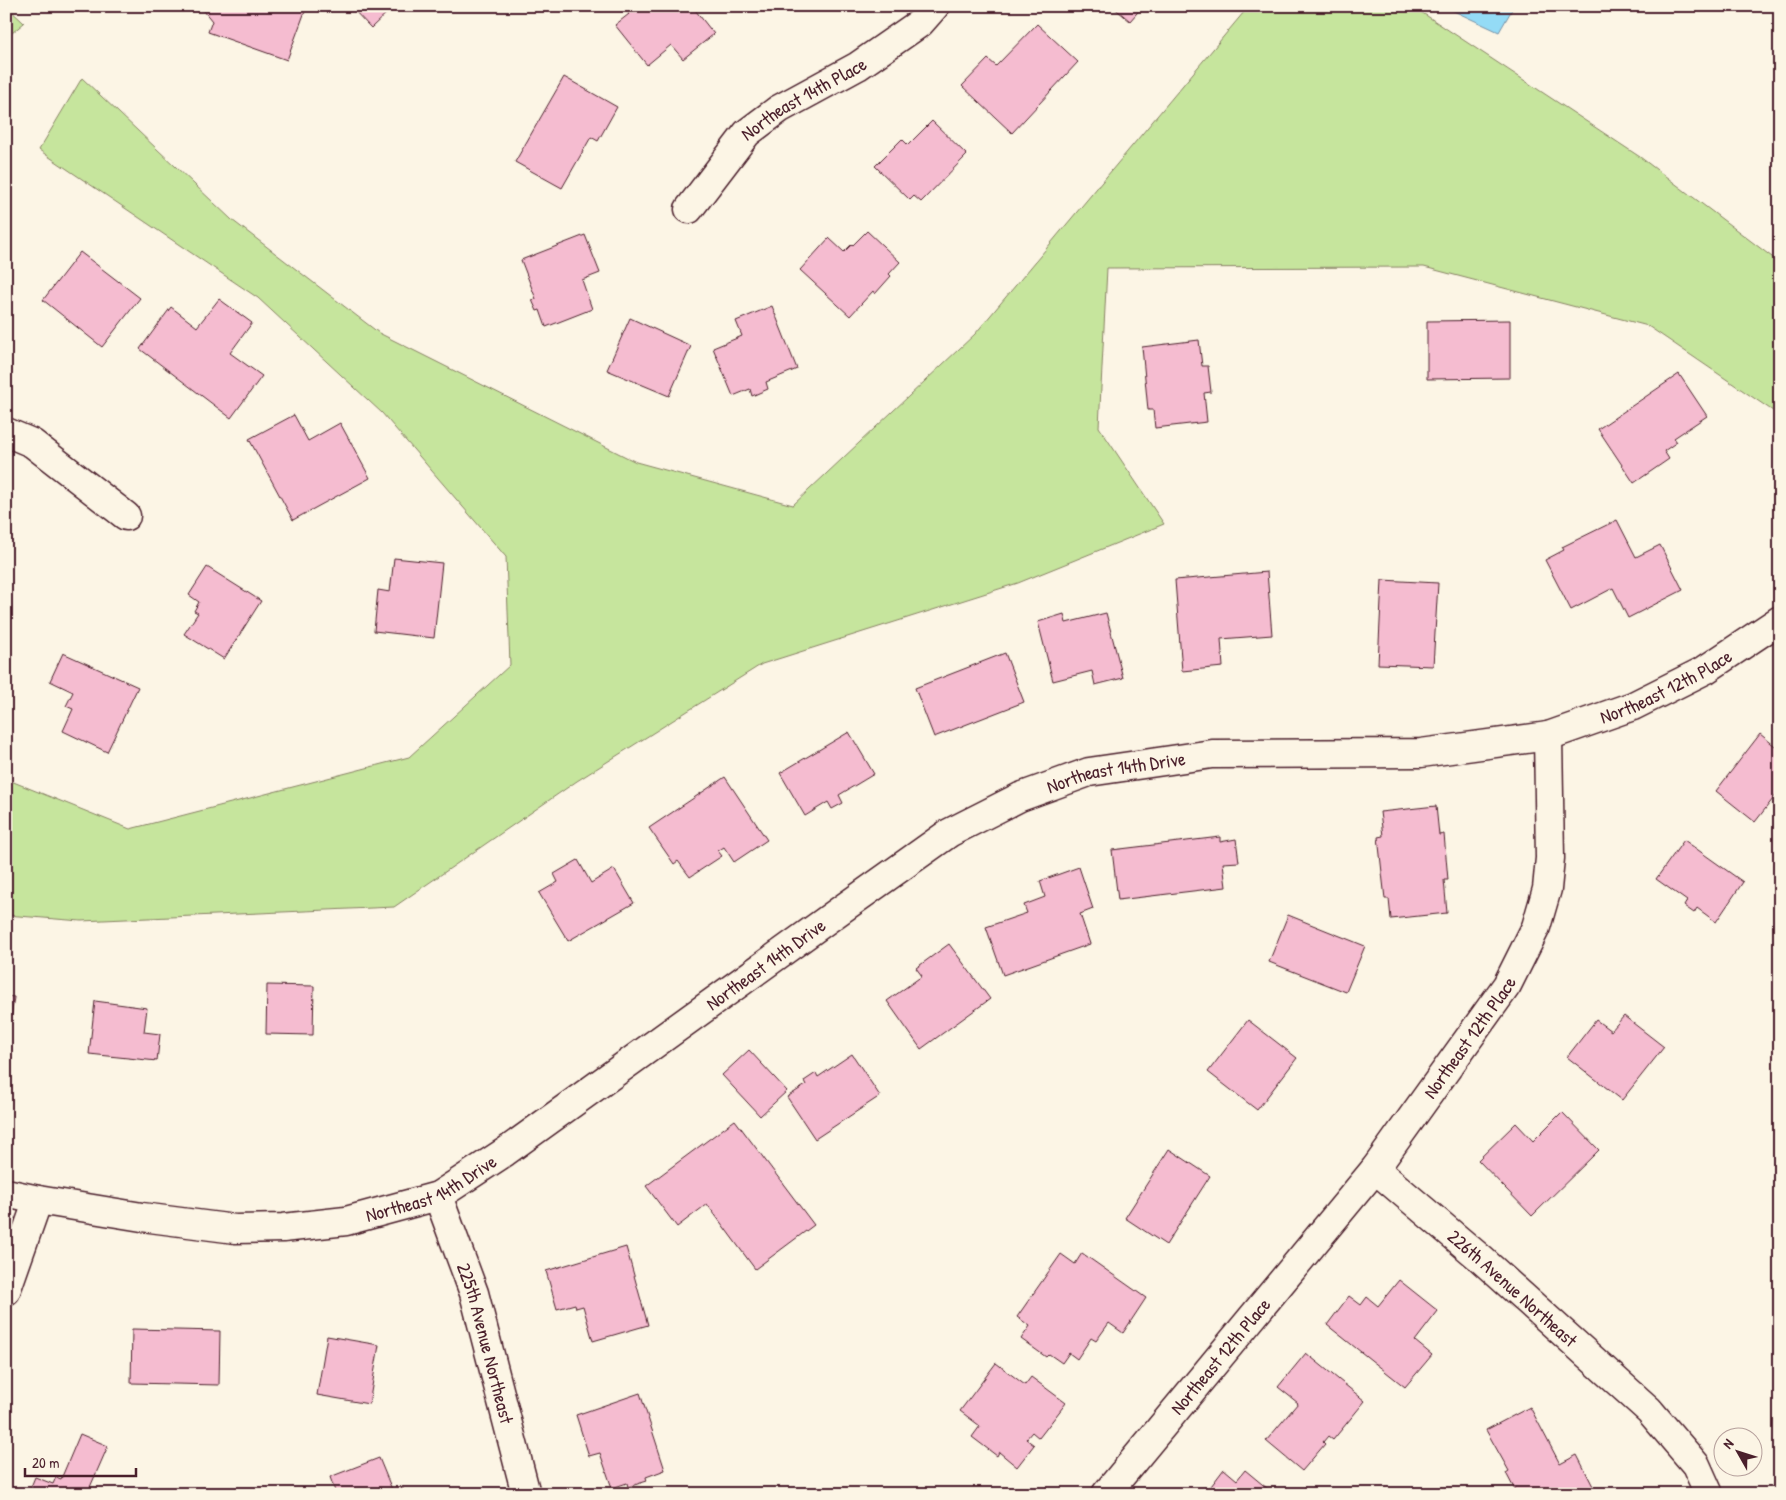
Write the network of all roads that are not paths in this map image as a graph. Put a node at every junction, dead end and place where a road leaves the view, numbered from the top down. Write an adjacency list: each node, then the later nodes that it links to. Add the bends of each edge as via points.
1 (935, 6): 2 (street, Northeast 14th Place, via 920,23 858,66 778,109 747,134)
2 (689, 209)
3 (6, 432): 4 (street, via 32,443)
4 (126, 516)
5 (1780, 620): 6 (street, Northeast 12th Place, via 1705,670 1633,706)
6 (1548, 736): 7 (street, Northeast 12th Place, via 1550,858 1547,889 1536,927 1507,985); 9 (street, Northeast 14th Drive, via 1421,753 1212,754 1089,772 1020,797 949,833 513,1147)
7 (1375, 1169): 13 (street, Northeast 12th Place); 14 (street, 226th Avenue Northeast, via 1480,1258 1649,1410 1696,1465)
8 (6, 1193): 10 (street, Northeast 14th Drive)
9 (438, 1196): 10 (street, Northeast 14th Drive, via 346,1221 235,1229); 12 (street, 225th Avenue Northeast, via 474,1292)
10 (38, 1200): 11 (street)
11 (6, 1291)
12 (526, 1494)
13 (1106, 1494)
14 (1708, 1494)

